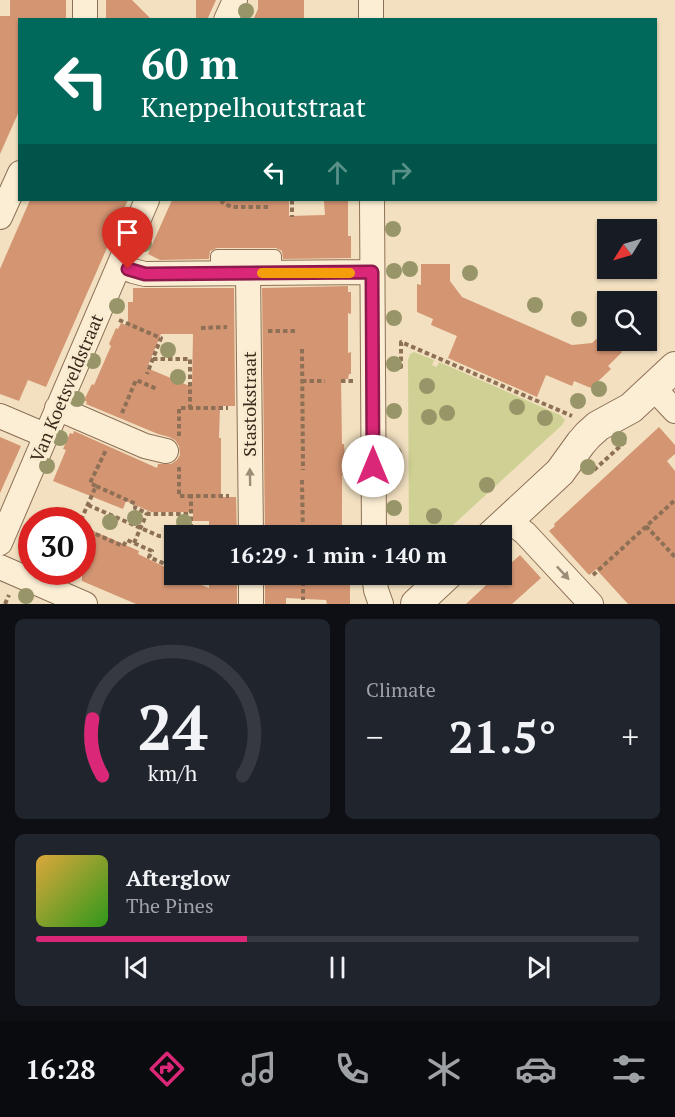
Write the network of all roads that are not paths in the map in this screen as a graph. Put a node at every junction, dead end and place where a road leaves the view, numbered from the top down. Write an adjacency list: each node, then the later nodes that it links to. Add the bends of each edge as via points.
1 (86, 0): 4 (street)
2 (235, 0): 5 (street)
3 (371, 0): 6 (street)
4 (85, 18)
5 (227, 18)
6 (371, 18)
7 (18, 177): 10 (street)
8 (147, 201): 11 (street, Van Koetsveldstraat)
9 (372, 201): 12 (street)
10 (0, 217)
11 (119, 265): 13 (street, via 142,274); 18 (street, Van Koetsveldstraat)
12 (372, 272): 15 (street); 24 (street)
13 (216, 273): 14 (street); 15 (lane, via 217,256 275,256)
14 (248, 273): 15 (street); 23 (street, Stastokstraat, one-way to 14)
15 (275, 273)
16 (675, 367): 17 (street)
17 (641, 399): 19 (street, via 660,395); 25 (street, via 588,435 560,472)
18 (57, 408): 21 (street, Van Koetsveldstraat); 22 (street, via 145,446)
19 (675, 411)
20 (0, 416): 21 (street)
21 (47, 436): 27 (street, Van Koetsveldstraat)
22 (175, 452)
23 (251, 525)
24 (374, 525)
25 (503, 525)
26 (512, 530): 36 (street, one-way to 36, via 525,532)
27 (0, 543)
28 (0, 567): 32 (street)
29 (251, 585): 33 (street)
30 (375, 585): 34 (street)
31 (436, 585): 35 (street)
32 (84, 604)
33 (251, 604)
34 (381, 604)
35 (416, 604)
36 (591, 604)

